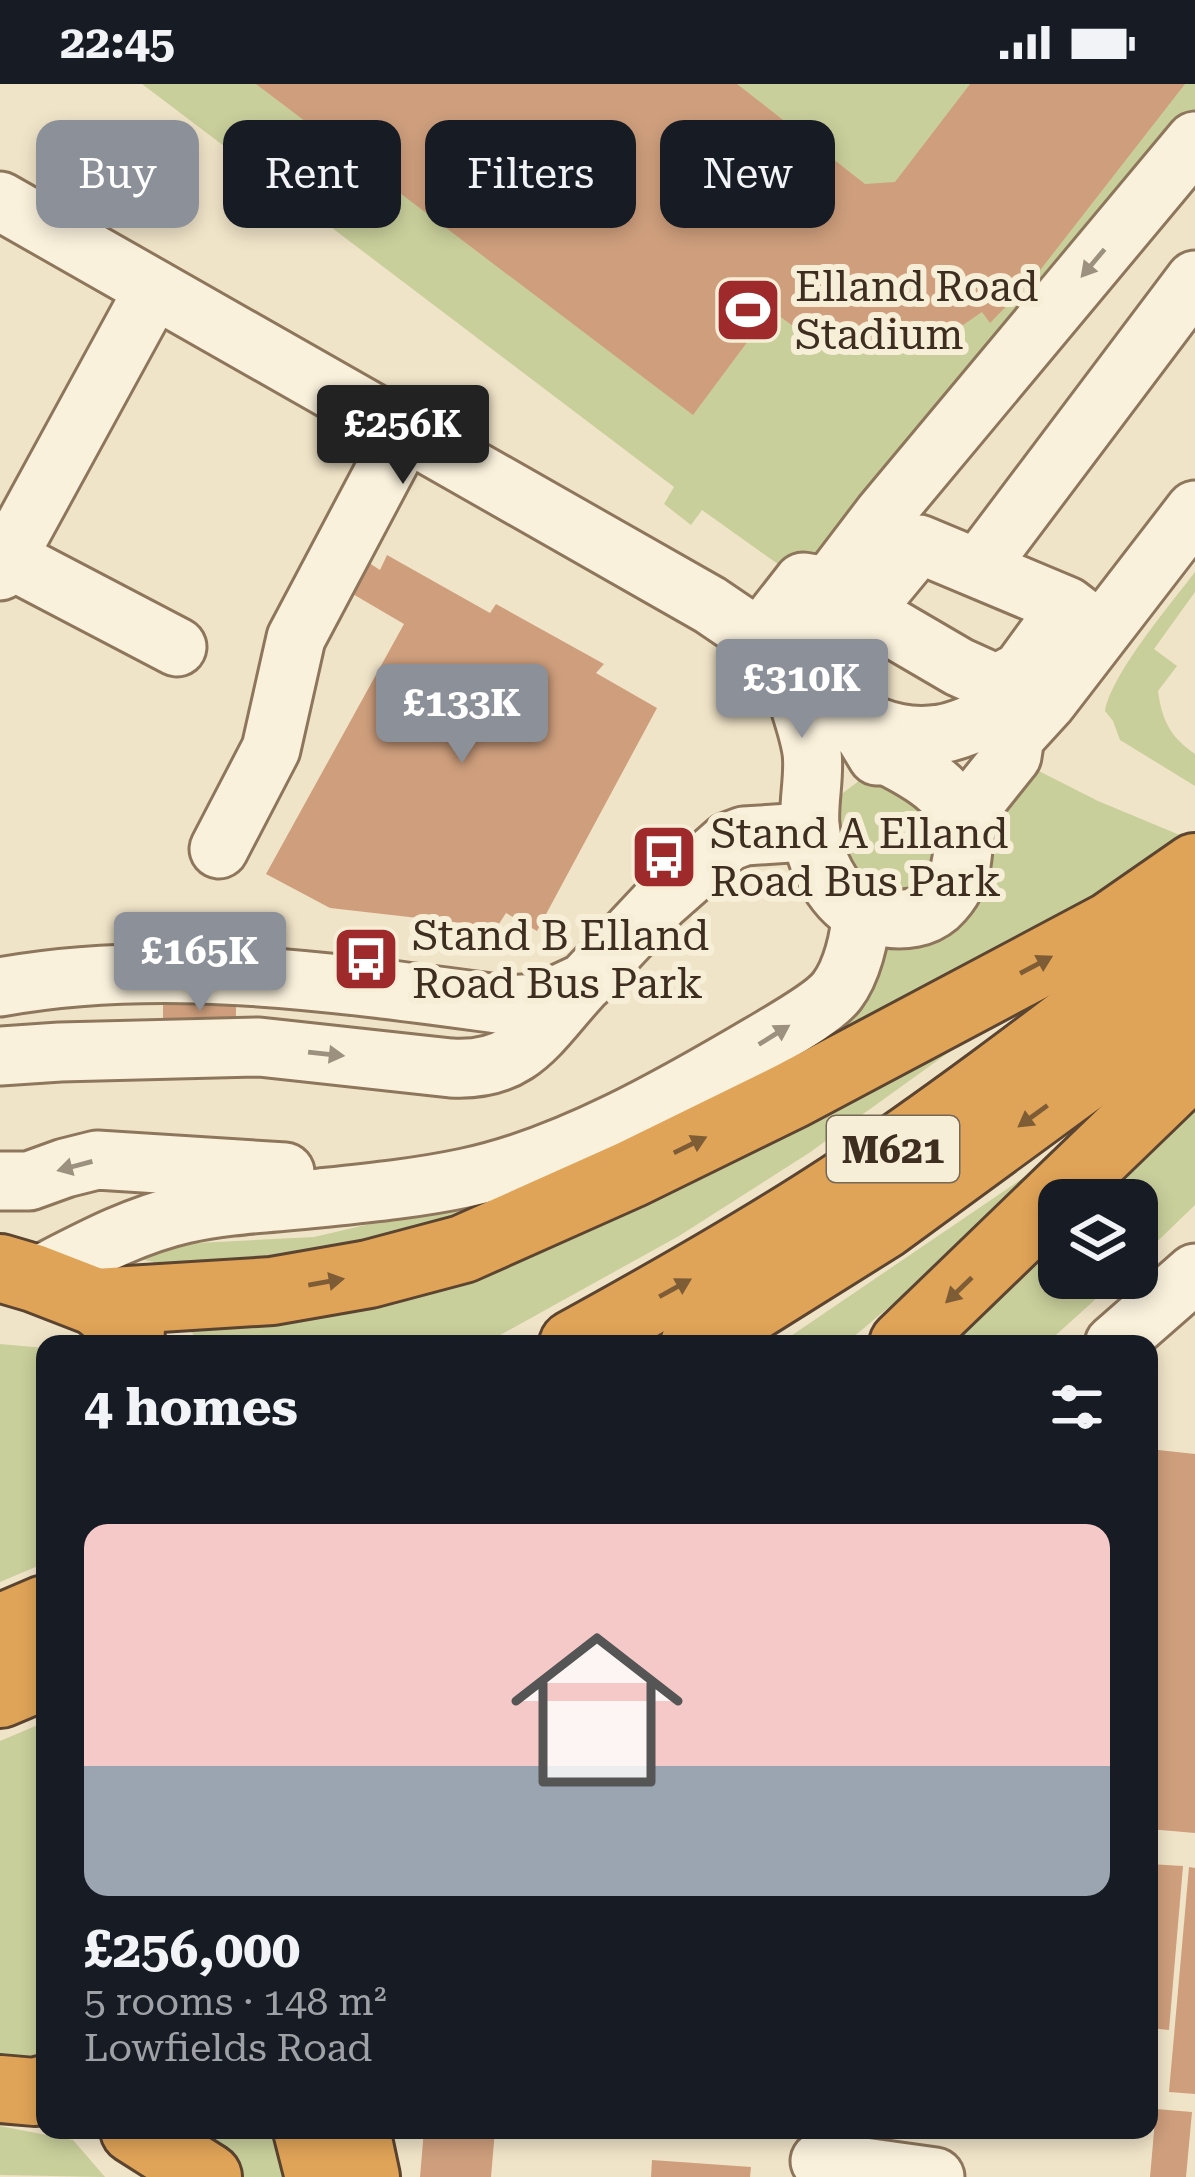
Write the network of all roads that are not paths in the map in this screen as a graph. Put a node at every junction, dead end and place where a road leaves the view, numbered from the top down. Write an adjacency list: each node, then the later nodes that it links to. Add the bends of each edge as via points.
1 (1195, 140): 10 (street, one-way to 10)
2 (0, 201): 4 (street)
3 (1195, 280): 9 (street)
4 (154, 289): 5 (street); 6 (street)
5 (404, 434): 13 (street); 18 (street, via 296,638 272,749)
6 (21, 483): 8 (street)
7 (1195, 510): 11 (street)
8 (3, 565): 12 (street)
9 (978, 568): 10 (street, via 920,544); 11 (street, via 1067,606)
10 (846, 597): 13 (street, via 803,582 767,628); 13 (street, via 990,681 1021,671 1056,622 1060,644 1028,690 972,725 939,734 905,735 854,715)
11 (1102, 632): 14 (street)
12 (177, 647)
13 (783, 654): 15 (street); 16 (street, via 812,752)
14 (1015, 736): 15 (street, via 994,734 944,753); 17 (street, via 1012,756 973,806)
15 (871, 750): 16 (street, via 829,773); 17 (street, via 921,772 947,795)
16 (810, 808): 20 (street, via 814,852); 22 (street, via 790,833 728,842)
17 (964, 838): 20 (street, via 951,894 929,913 900,920)
18 (219, 849)
19 (1195, 867): 33 (highway, one-way to 19, via 463,1249 793,1095 1110,926)
20 (861, 914): 30 (street, one-way to 20, via 222,1206 465,1178 589,1134 671,1096 835,994)
21 (1195, 926): 34 (highway, M621, one-way to 21, via 843,1184)
22 (585, 982): 23 (street, via 522,1006 263,977 140,974); 26 (street, one-way to 22, via 259,1047 483,1069 514,1058)
23 (0, 987)
24 (1195, 997): 35 (highway, M621, one-way to 35, via 884,1226)
25 (718, 1026): 28 (street, via 618,1088 422,1164 340,1174)
26 (0, 1056)
27 (1195, 1062): 36 (highway, one-way to 36)
28 (151, 1165): 29 (street, one-way to 29, via 97,1160 29,1181); 30 (street, via 163,1187)
29 (0, 1181)
30 (145, 1225): 32 (street)
31 (1195, 1274): 37 (street)
32 (11, 1286): 33 (highway)
33 (123, 1324)
34 (589, 1335)
35 (708, 1335)
36 (912, 1335)
37 (1124, 1335)
38 (36, 1613): 39 (highway)
39 (0, 1628)
40 (36, 1680): 41 (highway)
41 (0, 1694)
42 (148, 2139): 46 (highway)
43 (309, 2139): 47 (highway)
44 (358, 2139): 48 (highway)
45 (820, 2156): 49 (street)
46 (208, 2177)
47 (319, 2177)
48 (366, 2177)
49 (935, 2177)

